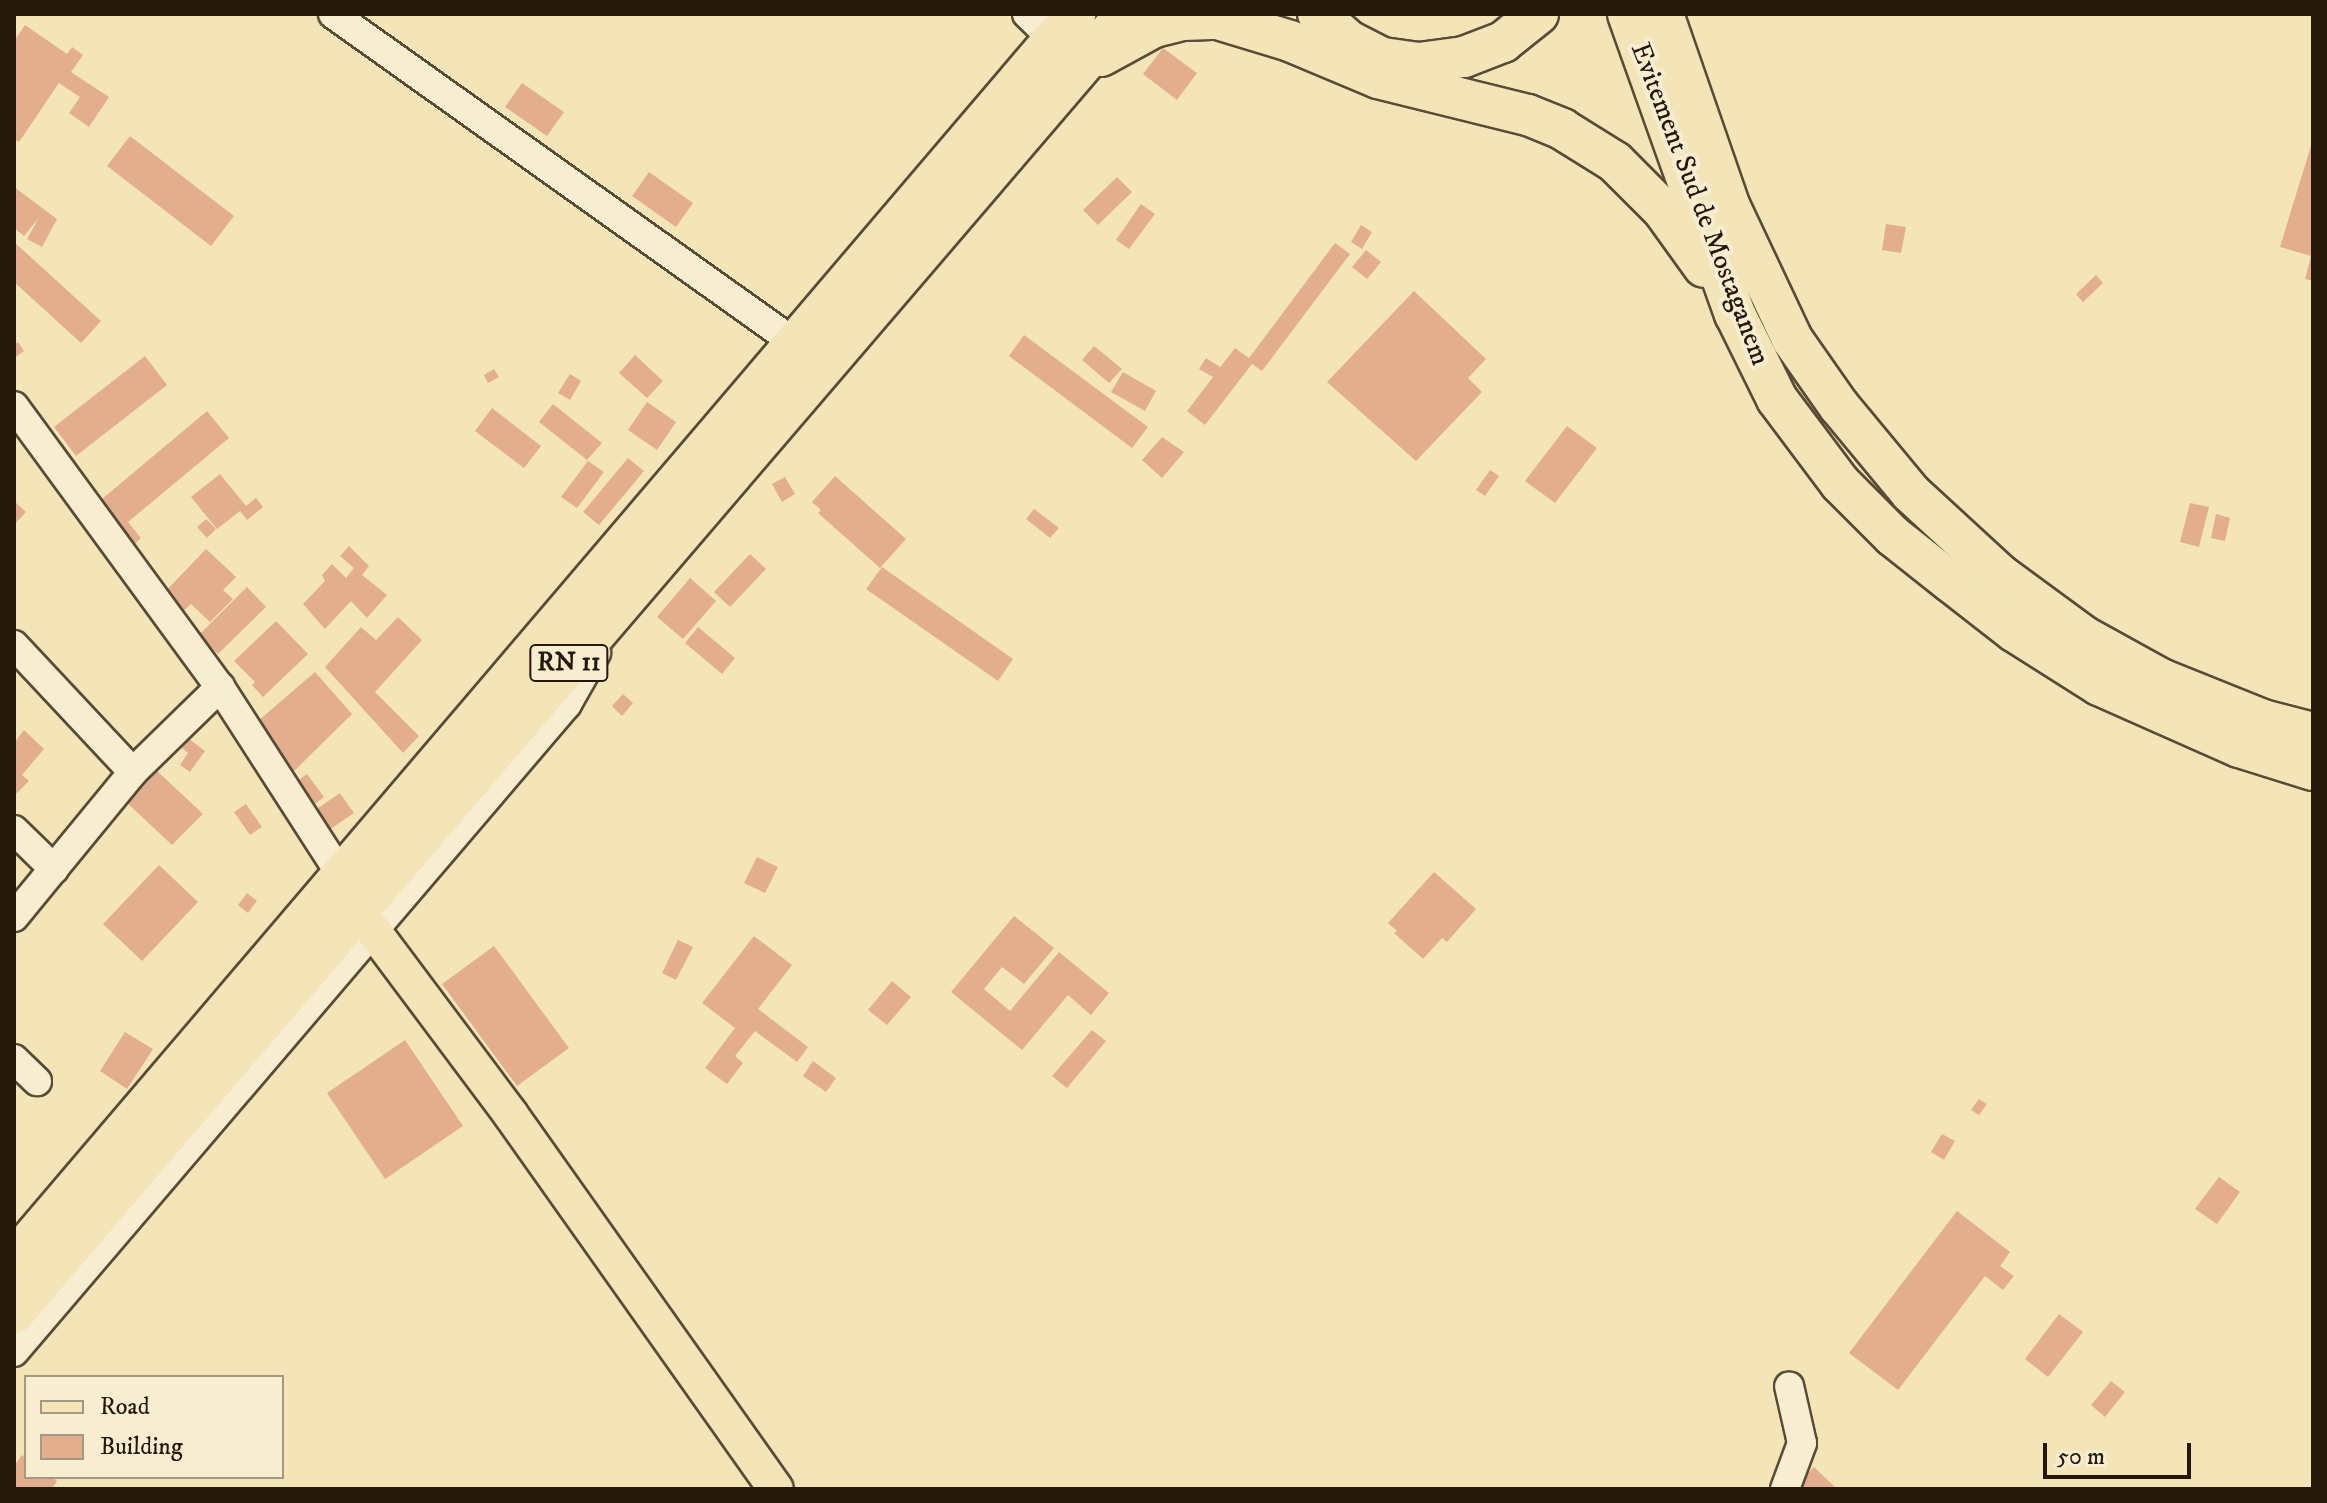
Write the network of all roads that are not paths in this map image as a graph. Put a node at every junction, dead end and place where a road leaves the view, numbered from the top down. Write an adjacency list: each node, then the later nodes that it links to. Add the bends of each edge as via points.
1 (333, 14): 10 (street)
2 (1126, 14): 8 (highway, RN 11)
3 (1318, 14): 4 (highway, via 1349,41 1383,58 1419,63 1464,57 1503,42)
4 (1538, 14)
5 (1628, 14): 9 (highway, Evitement Sud de Mostaganem)
6 (1663, 14): 15 (highway, Evitement Sud de Mostaganem, via 1730,207 1792,339 1911,493 1999,574 2083,636 2161,679 2263,720)
7 (1060, 20): 10 (highway, RN 11)
8 (1074, 73): 9 (highway, via 1154,27 1218,19 1378,78 1528,115 1589,145 1638,182); 12 (highway, RN 11)
9 (1735, 314): 16 (highway, Evitement Sud de Mostaganem, via 1777,399 1840,483 1893,536 1951,582 2014,631 2099,685 2239,747)
10 (795, 343): 20 (highway, RN 11)
11 (14, 406): 14 (street)
12 (633, 587): 22 (street, via 567,704); 26 (highway, RN 11)
13 (14, 645): 17 (street)
14 (220, 687): 17 (street); 20 (street)
15 (2313, 733)
16 (2313, 770)
17 (133, 772): 19 (street)
18 (14, 830): 19 (street)
19 (54, 869): 21 (street)
20 (342, 876): 25 (highway, RN 11)
21 (14, 917)
22 (372, 929): 27 (street); 29 (main road)
23 (14, 1059): 24 (street)
24 (37, 1081)
25 (14, 1260)
26 (14, 1313)
27 (14, 1352)
28 (1789, 1386): 30 (street, via 1802,1443)
29 (776, 1489)
30 (1785, 1489)

